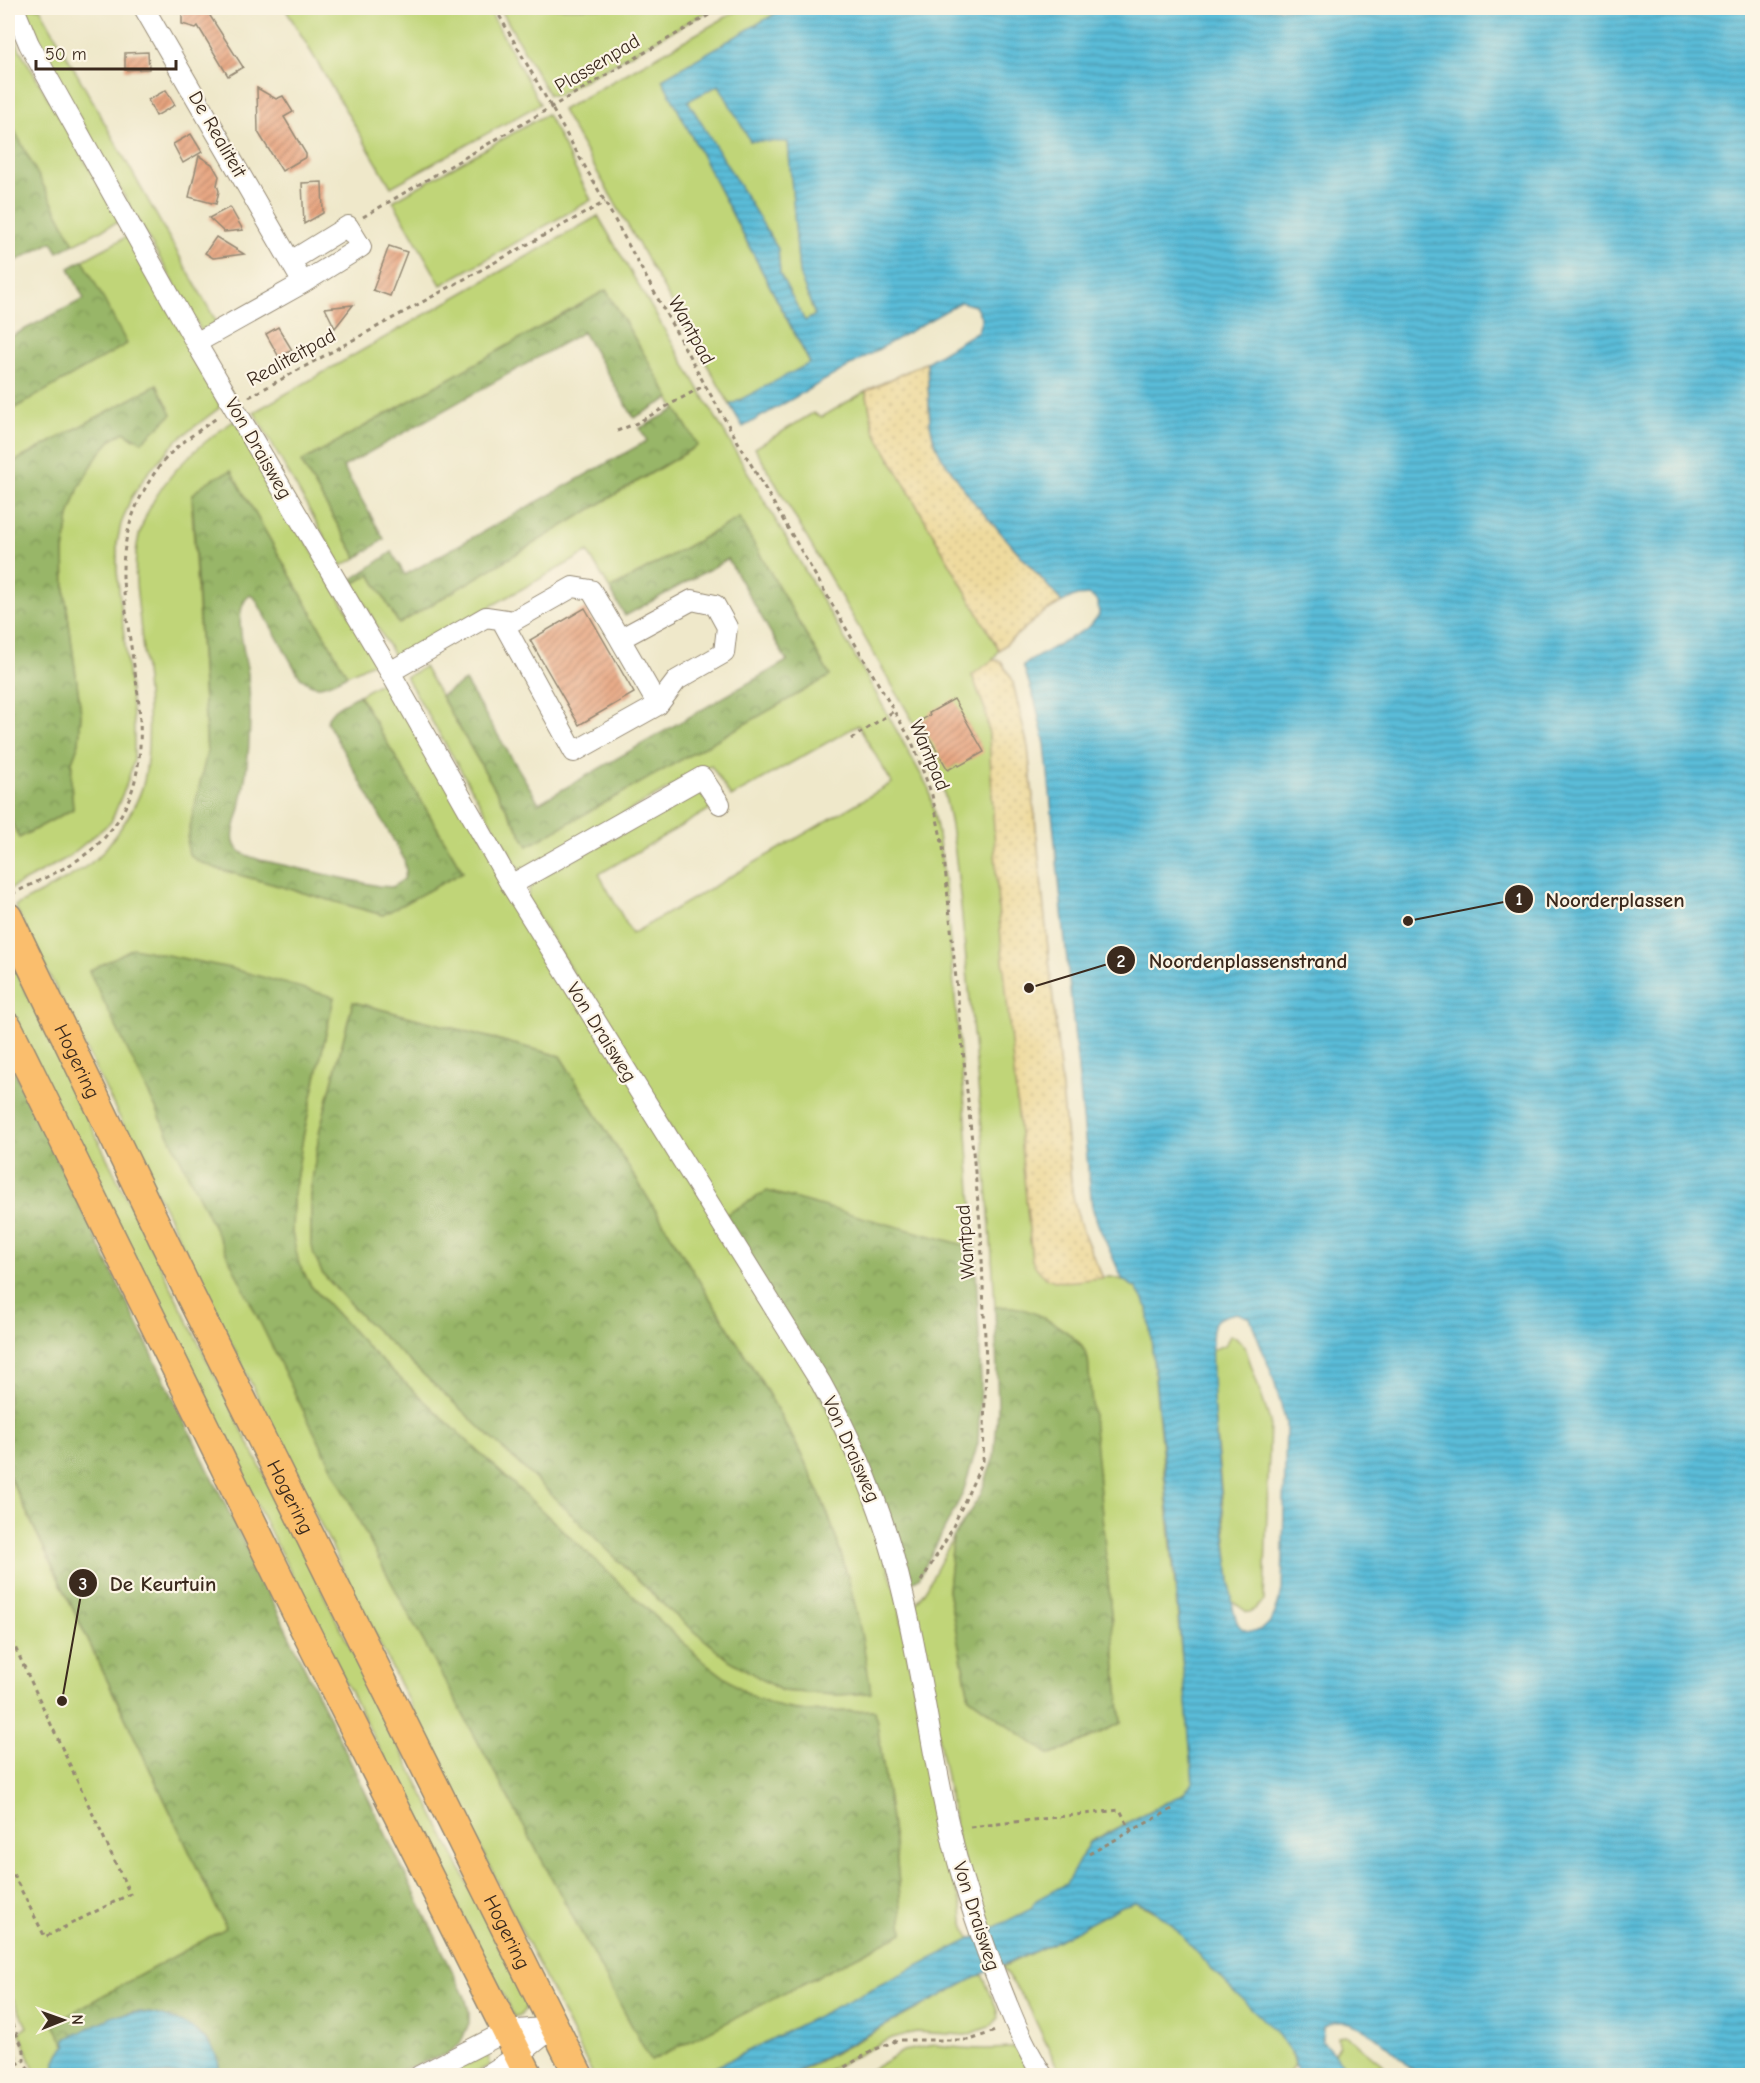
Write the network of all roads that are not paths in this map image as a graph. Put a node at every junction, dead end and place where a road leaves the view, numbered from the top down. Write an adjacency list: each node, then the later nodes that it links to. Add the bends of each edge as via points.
1 (14, 8): 5 (street, Von Draisweg, via 29,44)
2 (144, 8): 3 (street, De Realiteit)
3 (291, 261): 4 (street, De Realiteit); 4 (street, via 348,226 361,247)
4 (303, 283): 5 (street)
5 (196, 343): 8 (street, Von Draisweg)
6 (501, 620): 7 (street, via 513,621 573,588 591,590); 8 (street, via 486,617); 9 (street, via 574,752)
7 (621, 639): 9 (street); 9 (street, via 692,600 715,605 727,627 724,653 677,680)
8 (390, 672): 11 (street, Von Draisweg)
9 (658, 705)
10 (720, 804): 11 (street, via 702,777)
11 (512, 885): 19 (street, Von Draisweg, via 826,1392 862,1463 903,1592 949,1830 975,1921 1014,2023)
12 (8, 917): 14 (highway, Hogering, via 191,1297)
13 (8, 1027): 15 (highway)
14 (554, 2027): 15 (street); 15 (street); 18 (highway, Hogering)
15 (518, 2054): 16 (street); 17 (street)
16 (419, 2076)
17 (486, 2076)
18 (579, 2076)
19 (1043, 2076)

